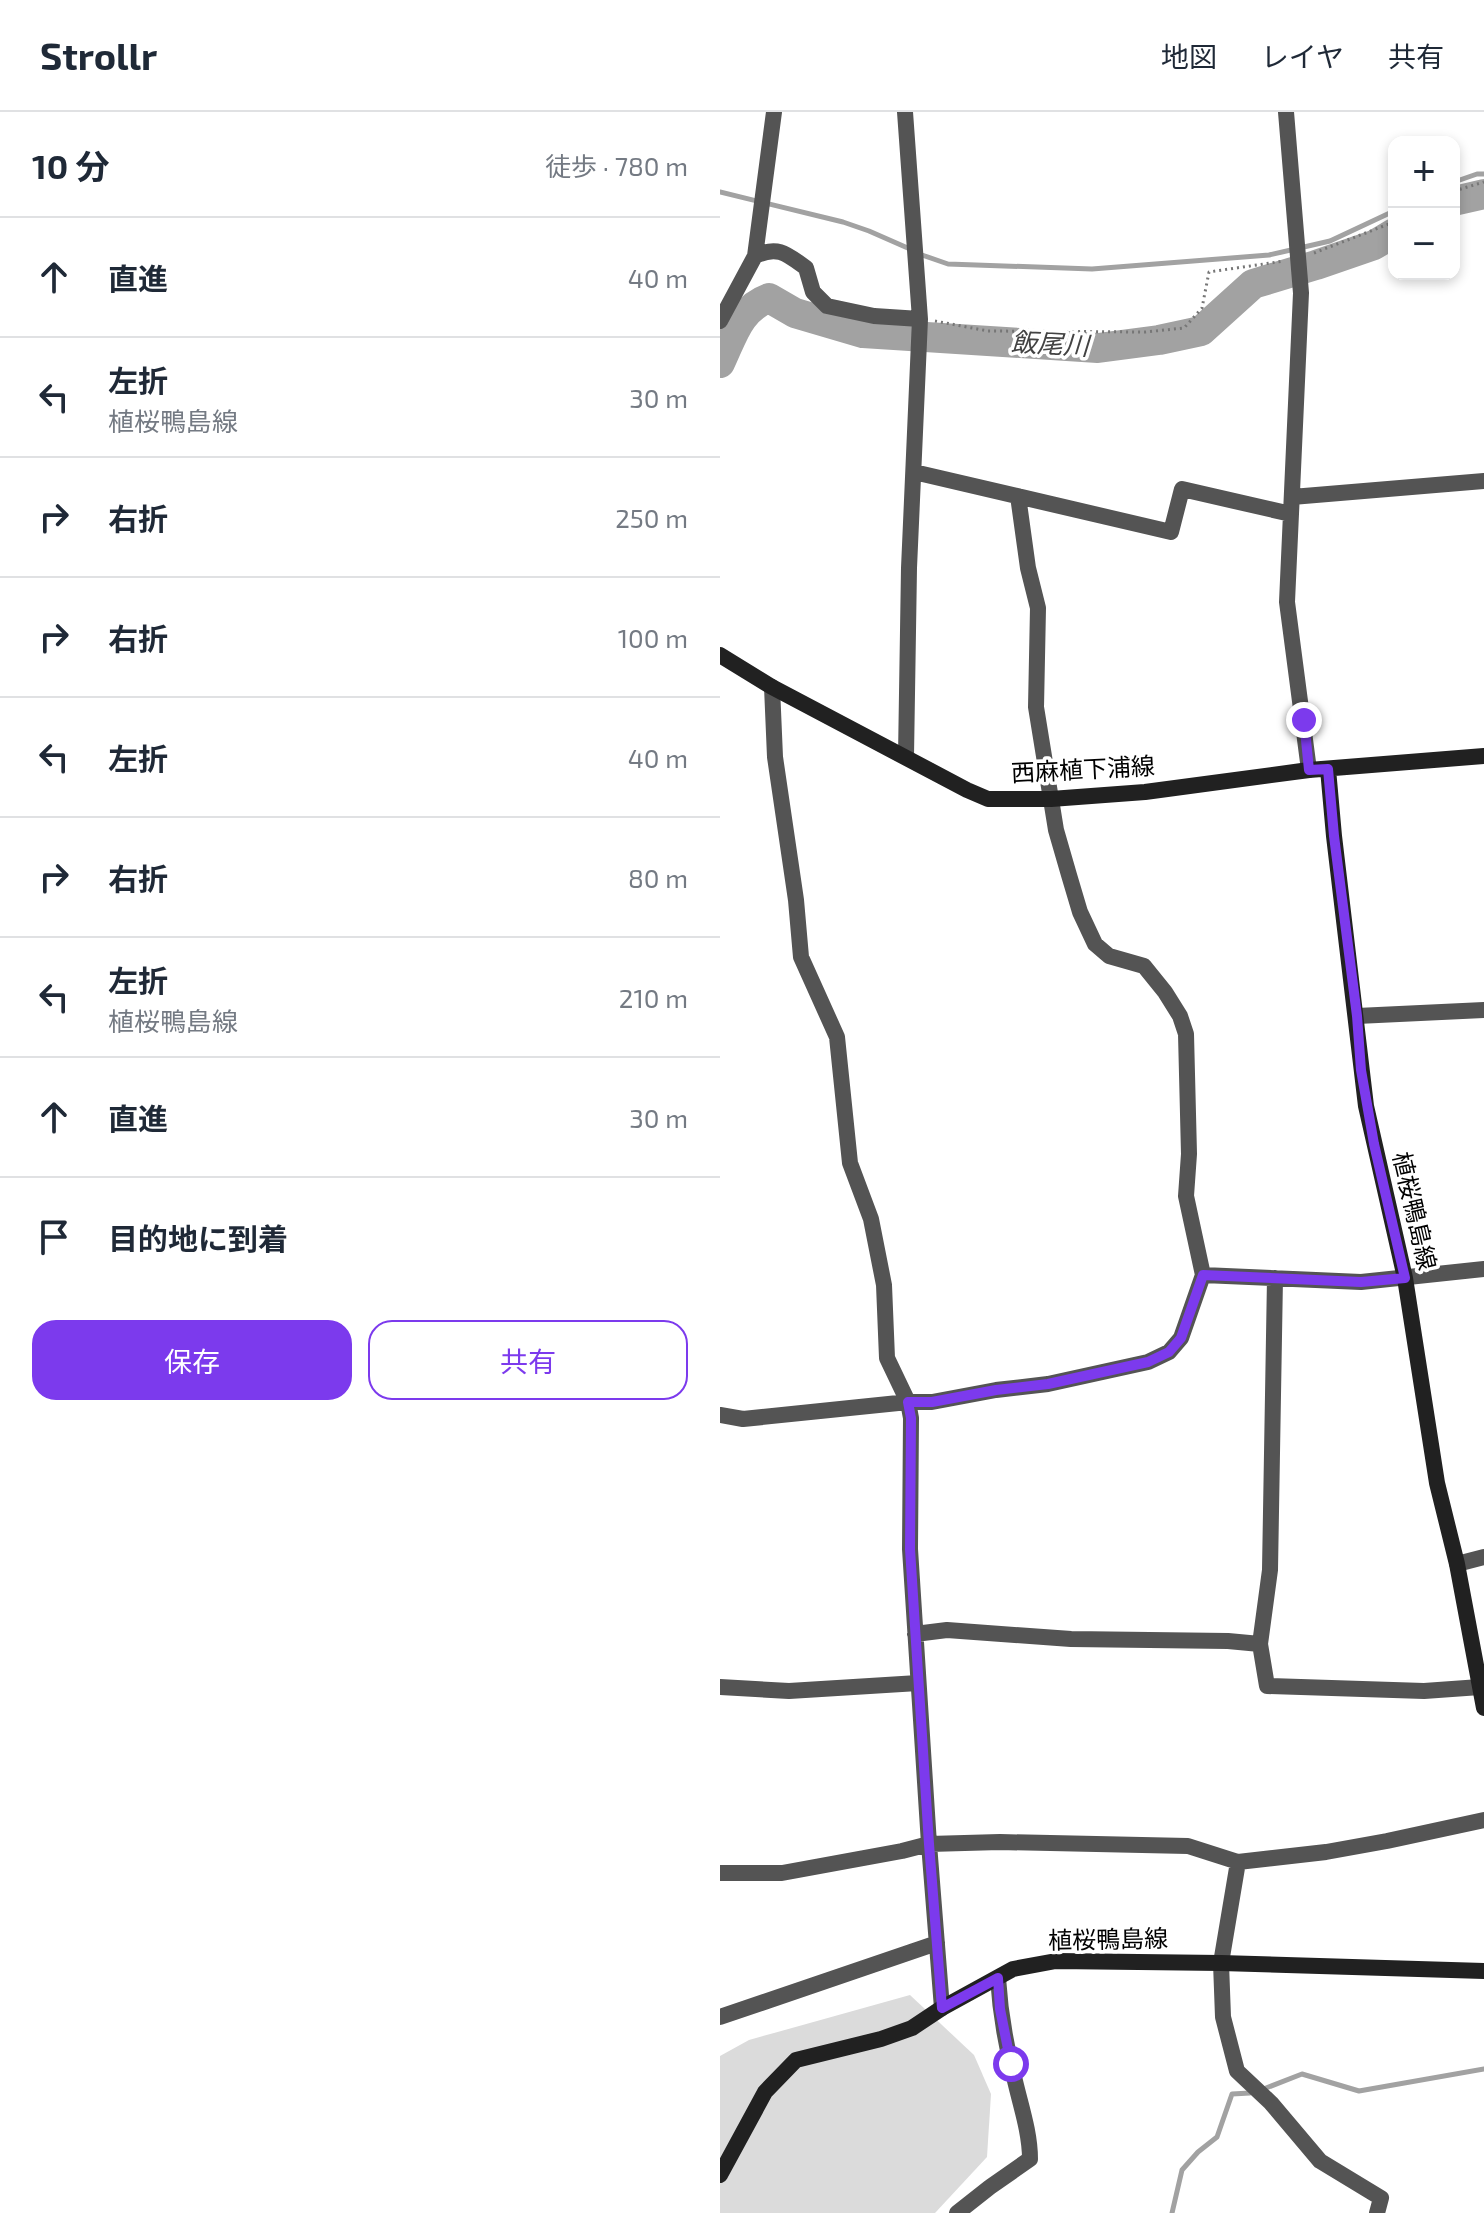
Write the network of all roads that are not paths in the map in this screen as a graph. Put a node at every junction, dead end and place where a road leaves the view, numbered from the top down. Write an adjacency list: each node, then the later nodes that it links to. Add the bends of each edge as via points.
1 (774, 112): 4 (street)
2 (905, 112): 5 (street)
3 (1286, 112): 10 (street, via 1301,293)
4 (755, 256): 5 (street, via 781,251 791,257 806,268 813,292 827,306); 6 (street)
5 (920, 319): 7 (street)
6 (720, 321)
7 (914, 472): 9 (street); 13 (street)
8 (1484, 481): 10 (street)
9 (1018, 496): 10 (street, via 1171,532 1182,489); 17 (street, via 1038,608 1036,707)
10 (1291, 505): 16 (street, via 1287,602)
11 (720, 655): 12 (main road, 西麻植下浦線)
12 (772, 687): 13 (main road, 西麻植下浦線); 24 (street, via 775,757 801,957 837,1037 850,1163 871,1219 884,1285 887,1358)
13 (906, 756): 17 (main road, 西麻植下浦線, via 988,799)
14 (1484, 756): 15 (main road, 西麻植下浦線)
15 (1328, 769): 16 (main road, 西麻植下浦線); 19 (main road, 植桜鴨島線)
16 (1309, 770): 17 (main road, 西麻植下浦線)
17 (1051, 799): 21 (street, via 1080,912 1095,944 1109,956 1144,966 1180,1016 1186,1034 1186,1196)
18 (1484, 1010): 19 (street)
19 (1357, 1016): 23 (main road, 植桜鴨島線, via 1366,1106)
20 (1484, 1269): 23 (street)
21 (1203, 1275): 22 (street); 24 (street, via 1181,1338 1169,1352 1148,1362 1048,1384)
22 (1275, 1278): 23 (street); 29 (street, via 1270,1570)
23 (1405, 1278): 27 (main road, 植桜鴨島線, via 1437,1483)
24 (908, 1402): 25 (street, via 743,1419); 28 (street)
25 (720, 1415)
26 (1484, 1557): 27 (street)
27 (1457, 1564): 32 (main road, 植桜鴨島線)
28 (915, 1634): 29 (street, via 947,1630); 30 (street)
29 (1260, 1644): 32 (street, via 1267,1686 1424,1691)
30 (918, 1683): 31 (street, via 789,1691); 35 (street)
31 (720, 1687)
32 (1480, 1687): 33 (main road, 植桜鴨島線)
33 (1484, 1708)
34 (1484, 1820): 36 (street, via 1326,1852)
35 (929, 1844): 36 (street, via 1188,1846); 37 (street, via 782,1873); 38 (street)
36 (1238, 1862): 39 (street)
37 (720, 1873)
38 (937, 1943): 42 (street); 43 (street)
39 (1221, 1963): 40 (main road, 植桜鴨島線); 41 (main road, 植桜鴨島線, via 1056,1961 1013,1969); 46 (street, via 1223,2017 1237,2071 1320,2161 1381,2198)
40 (1484, 1971)
41 (998, 1978): 42 (main road, 植桜鴨島線); 45 (street, via 1030,2159)
42 (942, 2008): 44 (main road, 植桜鴨島線, via 912,2028 796,2060 765,2092)
43 (720, 2017)
44 (720, 2175)
45 (957, 2213)
46 (1377, 2213)

